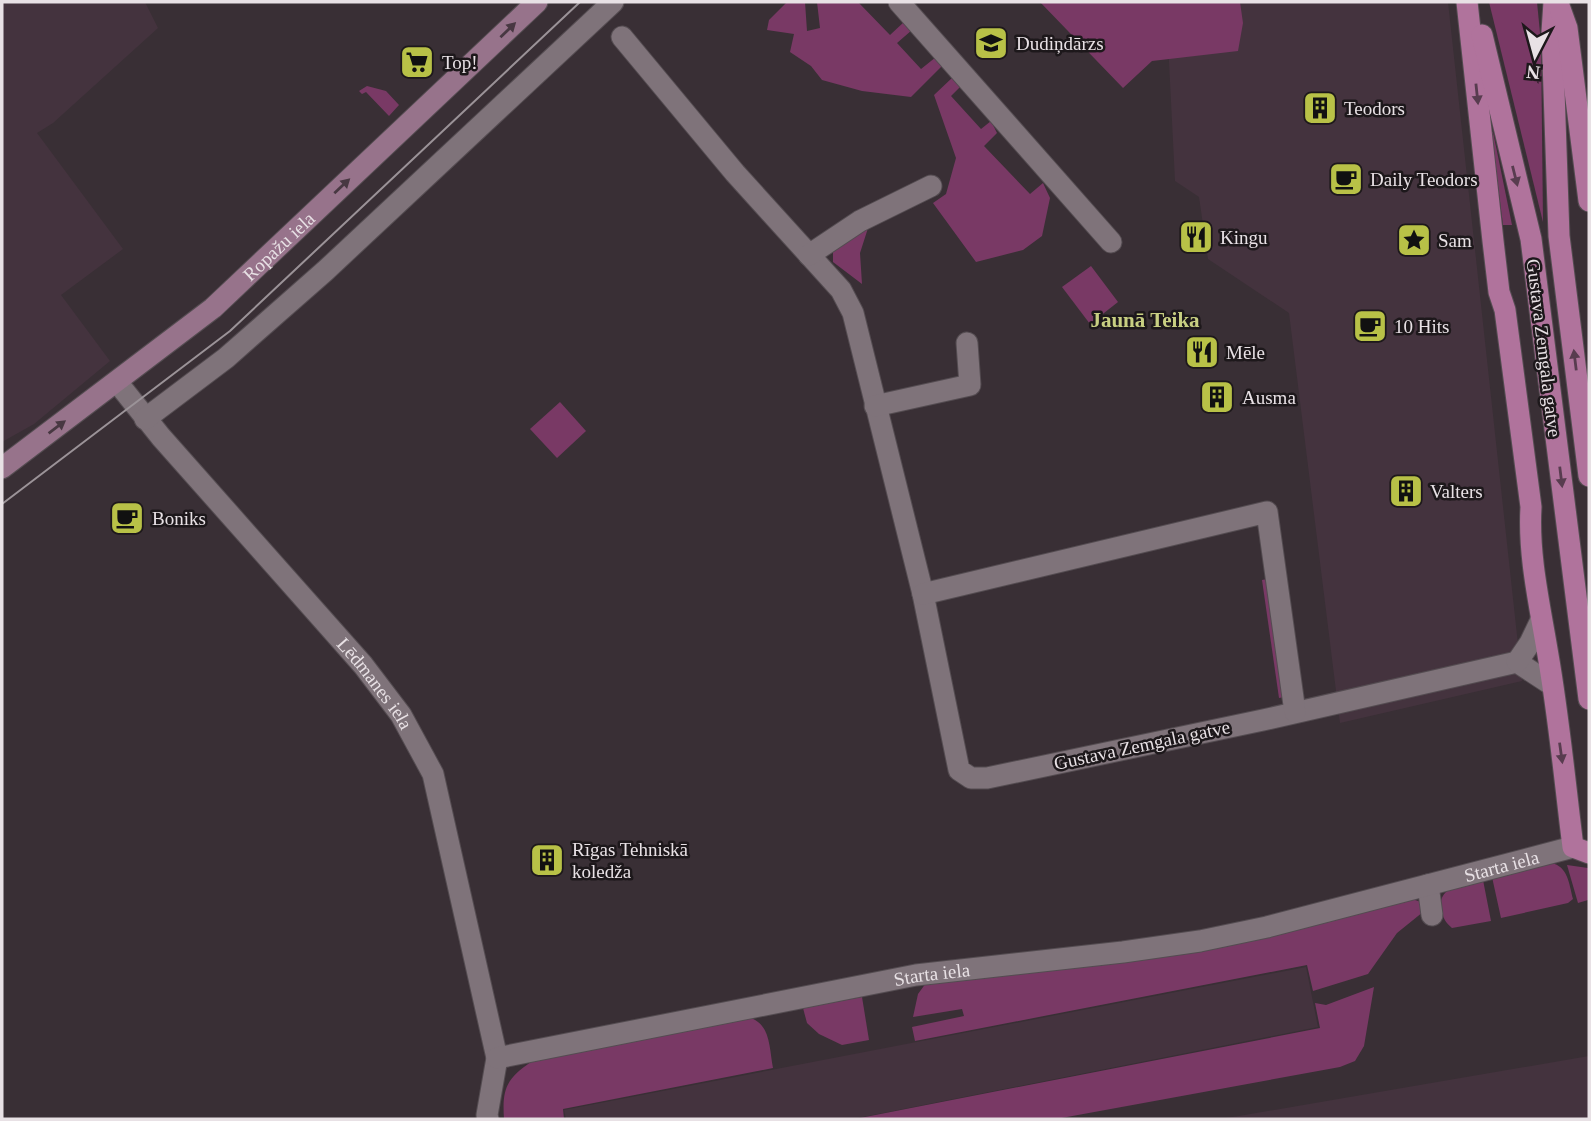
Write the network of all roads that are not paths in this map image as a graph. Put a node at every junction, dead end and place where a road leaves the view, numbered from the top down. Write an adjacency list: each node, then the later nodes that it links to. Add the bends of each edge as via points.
1 (537, 2): 13 (street, Ropažu iela, one-way to 1, via 213,308)
2 (612, 2): 15 (street, via 325,271 226,358)
3 (899, 2): 10 (street)
4 (1467, 2): 19 (main road, one-way to 19, via 1499,292 1531,506)
5 (1475, 2): 22 (main road, Gustava Zemgala gatve, one-way to 22, via 1531,239)
6 (1556, 2): 9 (main road, via 1567,28); 17 (main road, Gustava Zemgala gatve, one-way to 6, via 1559,236 1552,32)
7 (622, 37): 11 (street)
8 (931, 186): 11 (street, via 860,221)
9 (1589, 201)
10 (1111, 242)
11 (809, 255): 14 (street, via 841,290 853,313)
12 (967, 344): 14 (street, via 970,384)
13 (117, 382): 15 (street, Lēdmanes iela); 16 (street, Ropažu iela, one-way to 13)
14 (875, 406): 18 (street)
15 (145, 419): 27 (street, Lēdmanes iela, via 320,614 401,715 433,774)
16 (2, 468)
17 (1589, 476)
18 (923, 594): 23 (street, Gustava Zemgala gatve, via 959,770 971,778); 23 (street, via 1267,512)
19 (1541, 620): 20 (street); 21 (main road)
20 (1517, 662): 21 (street); 23 (street, Gustava Zemgala gatve)
21 (1552, 685): 24 (main road, one-way to 24)
22 (1589, 699)
23 (1295, 712)
24 (1581, 850): 25 (street, Starta iela)
25 (1427, 885): 26 (street); 27 (street, Starta iela, via 1200,940 916,975)
26 (1432, 915)
27 (497, 1058): 28 (street)
28 (482, 1118)

